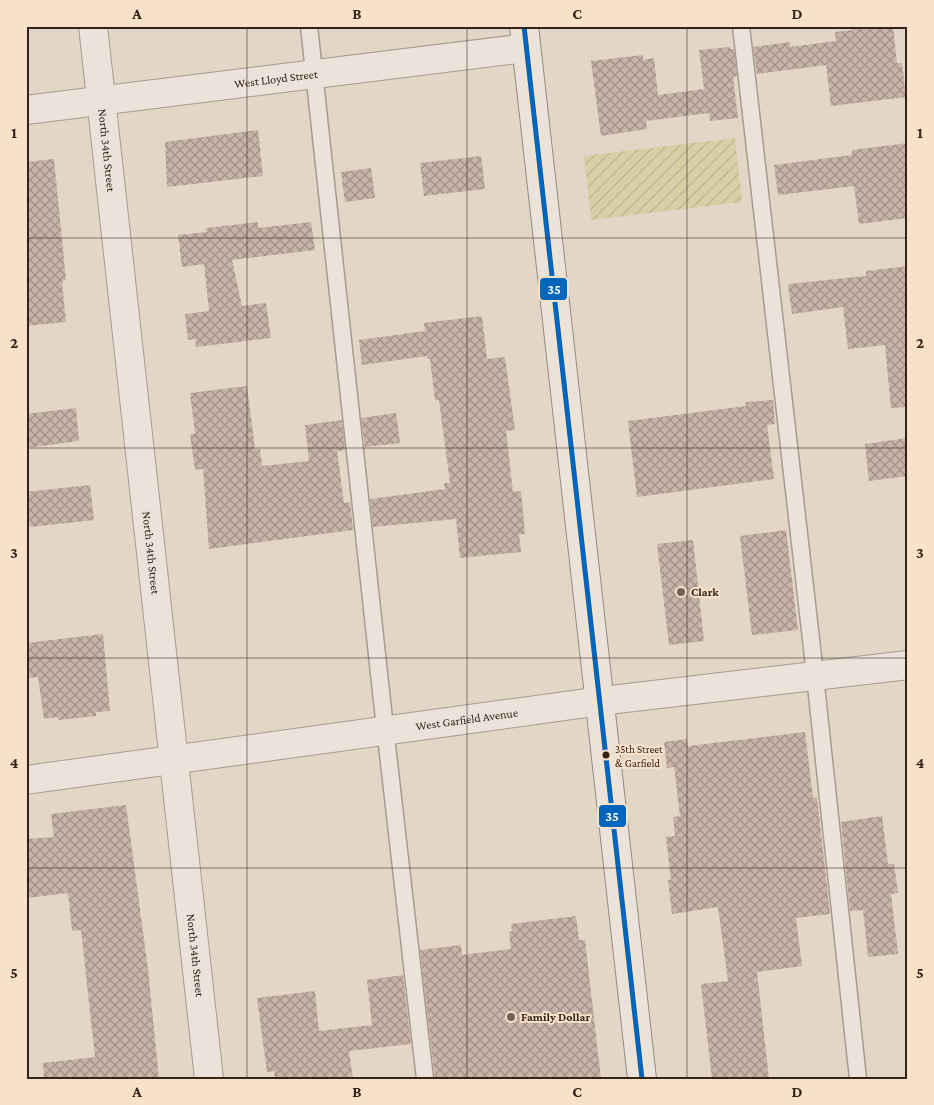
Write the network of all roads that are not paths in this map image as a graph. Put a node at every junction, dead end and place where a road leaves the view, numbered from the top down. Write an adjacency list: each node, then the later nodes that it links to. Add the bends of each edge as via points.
1 (92, 26): 6 (street, North 34th Street)
2 (309, 26): 5 (lane)
3 (741, 26): 9 (lane)
4 (525, 37): 5 (street, West Lloyd Street); 10 (street)
5 (315, 74): 6 (street, West Lloyd Street); 11 (lane)
6 (101, 100): 7 (street, West Lloyd Street); 12 (street, North 34th Street)
7 (26, 110)
8 (908, 665): 9 (street, West Garfield Avenue)
9 (816, 676): 10 (street, West Garfield Avenue); 17 (lane)
10 (601, 701): 11 (street, West Garfield Avenue); 16 (street)
11 (385, 731): 12 (street, West Garfield Avenue); 15 (lane)
12 (173, 760): 13 (street, West Garfield Avenue); 14 (street, North 34th Street)
13 (26, 780)
14 (209, 1079)
15 (425, 1079)
16 (642, 1079)
17 (858, 1079)

